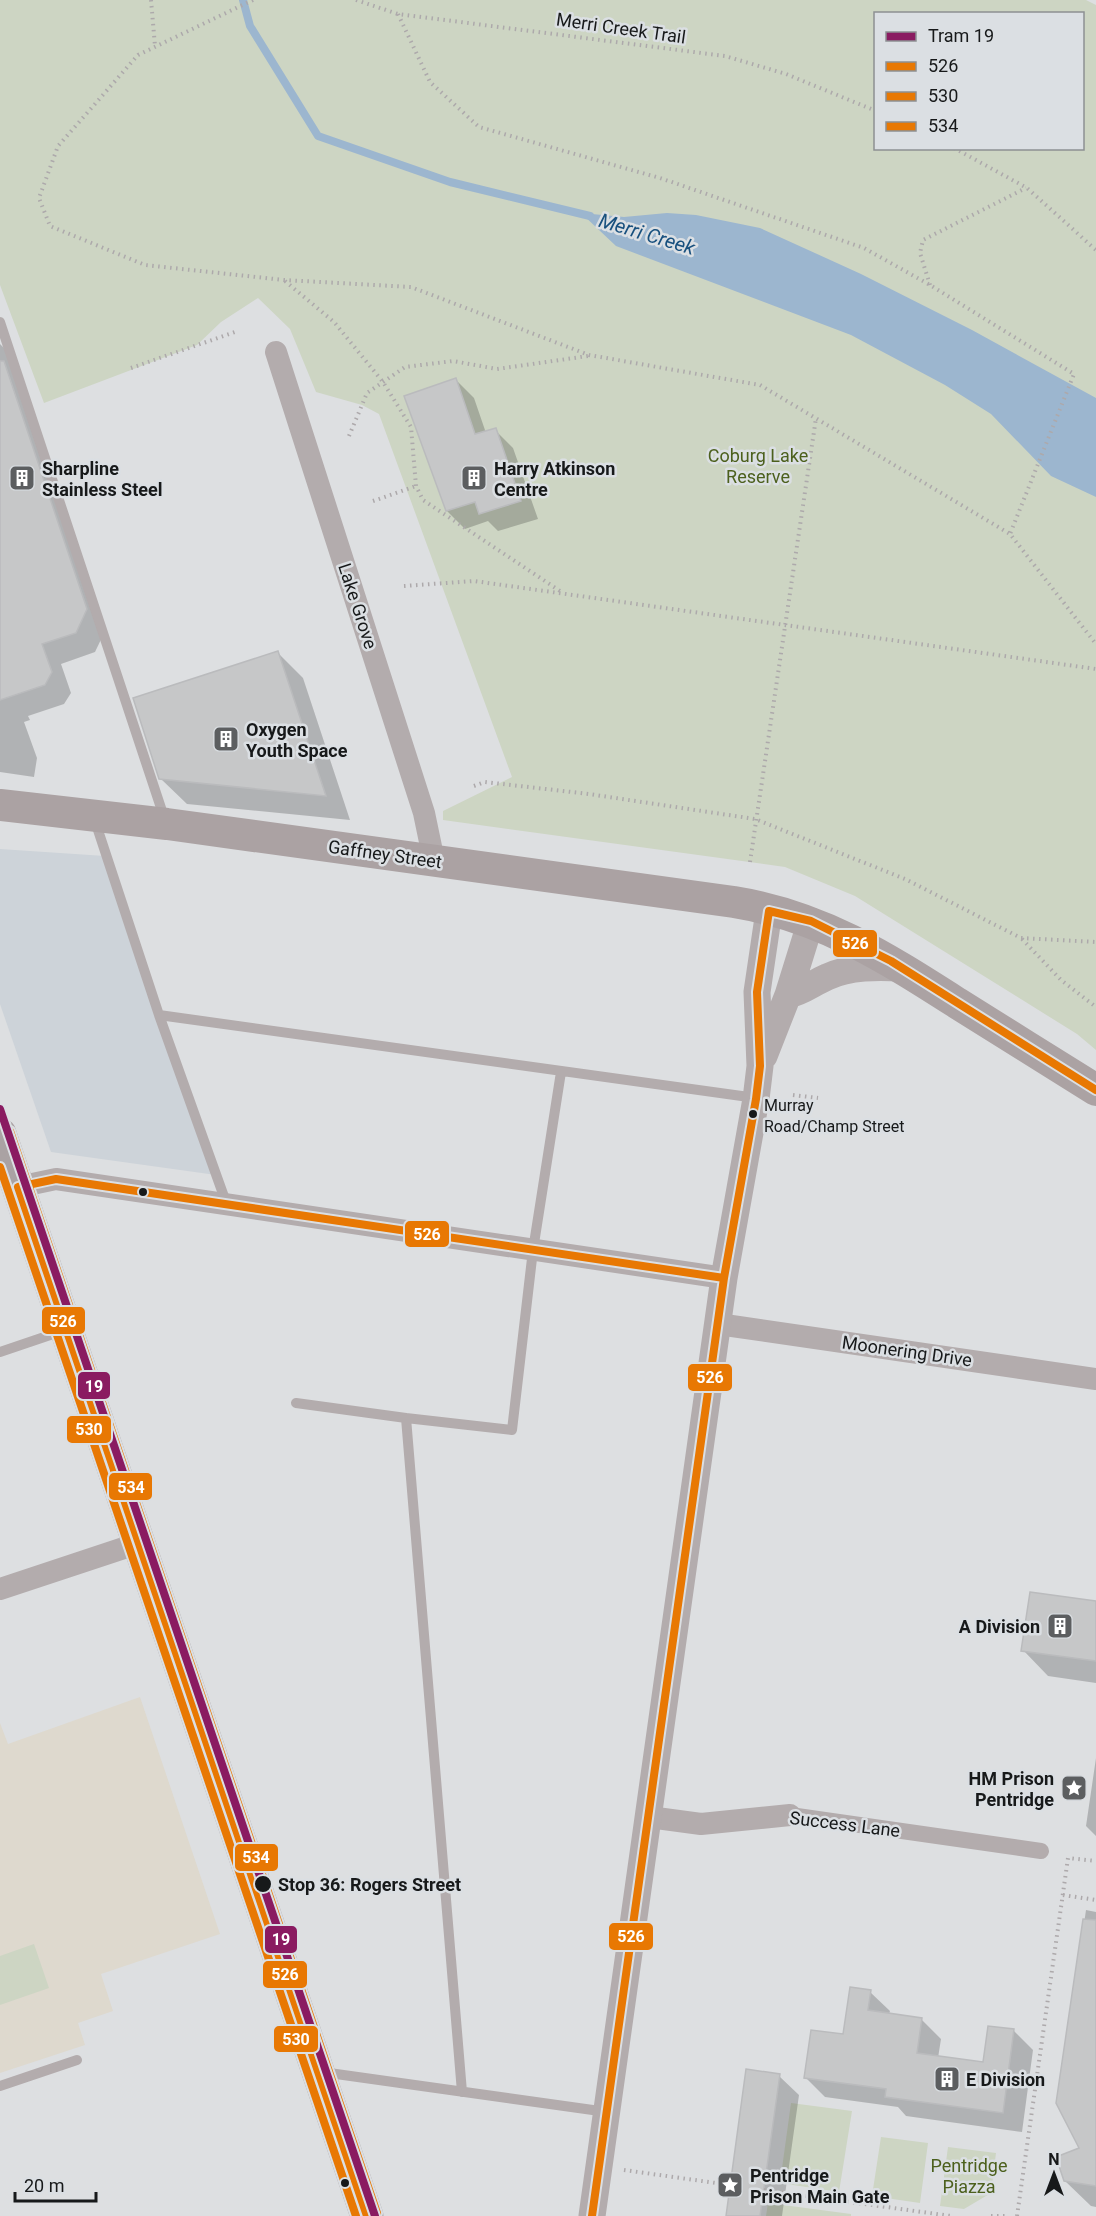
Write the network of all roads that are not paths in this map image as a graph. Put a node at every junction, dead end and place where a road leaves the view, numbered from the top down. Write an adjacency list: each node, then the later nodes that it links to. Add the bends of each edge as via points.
1 (0, 322): 5 (lane)
2 (276, 352): 6 (street, Lake Grove, via 424,813)
3 (0, 805): 4 (main road, Gaffney Street)
4 (93, 815): 5 (main road, Gaffney Street); 11 (lane)
5 (167, 824): 6 (main road, Gaffney Street)
6 (434, 861): 7 (main road, Gaffney Street)
7 (769, 910): 8 (main road, Gaffney Street); 12 (street, via 757,992)
8 (812, 921): 9 (main road, Gaffney Street); 10 (street)
9 (903, 968): 10 (street, via 839,972); 14 (main road, Gaffney Street)
10 (788, 995): 12 (street)
11 (159, 1015): 13 (lane); 18 (lane)
12 (760, 1066): 15 (street)
13 (561, 1072): 15 (lane); 19 (lane)
14 (1096, 1090)
15 (756, 1099): 20 (street)
16 (0, 1134): 17 (highway)
17 (18, 1187): 18 (street, via 56,1179); 22 (highway)
18 (227, 1205): 19 (street)
19 (533, 1250): 20 (street); 26 (lane, via 512,1430)
20 (724, 1278): 21 (street)
21 (718, 1324): 24 (street, Moonering Drive); 30 (street)
22 (66, 1329): 23 (lane); 27 (highway)
23 (0, 1352)
24 (1096, 1379)
25 (296, 1403): 26 (lane)
26 (406, 1418): 35 (lane)
27 (139, 1543): 28 (street); 33 (highway)
28 (0, 1589)
29 (790, 1815): 30 (street, Success Lane, via 701,1824); 31 (street, Success Lane)
30 (649, 1817): 36 (street)
31 (1041, 1851)
32 (77, 2060): 34 (lane)
33 (318, 2072): 35 (lane); 37 (highway)
34 (0, 2086)
35 (462, 2092): 36 (lane)
36 (607, 2112): 38 (street)
37 (367, 2216)
38 (592, 2216)

